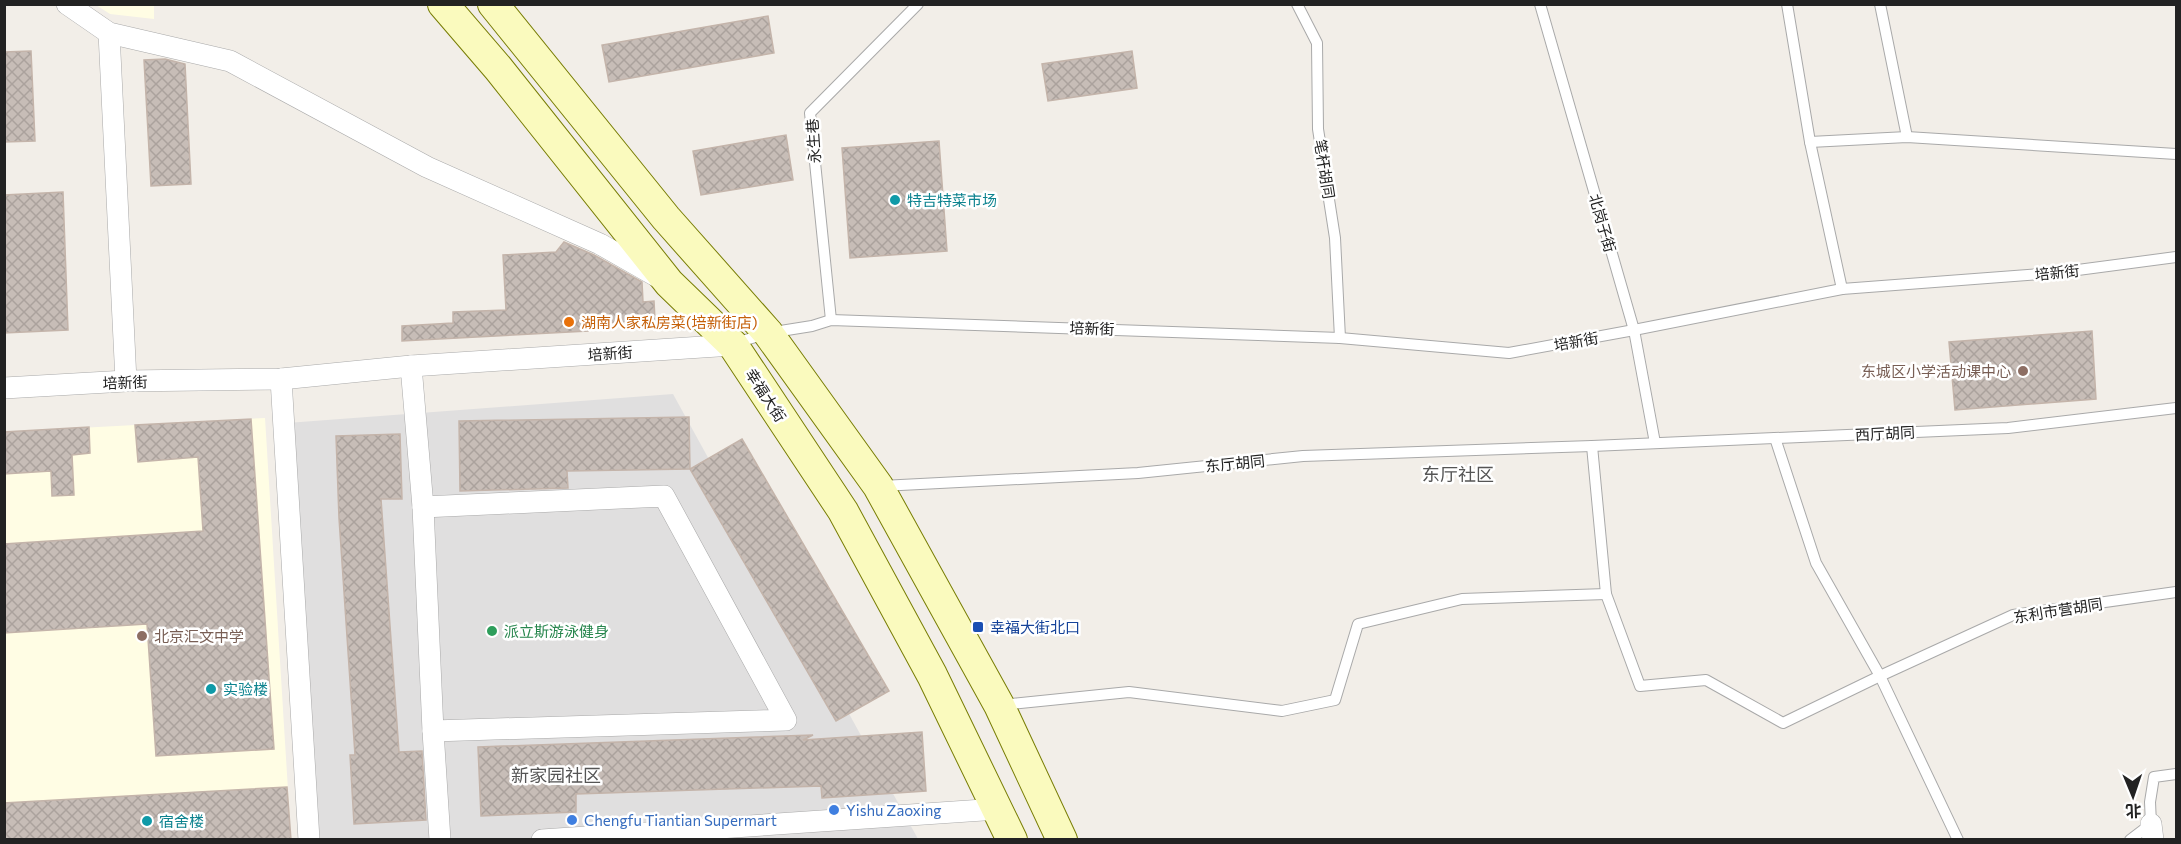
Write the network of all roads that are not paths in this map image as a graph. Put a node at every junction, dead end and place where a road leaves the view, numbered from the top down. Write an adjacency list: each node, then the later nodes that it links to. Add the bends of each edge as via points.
1 (67, 4): 9 (street)
2 (443, 4): 14 (main road, 幸福大街)
3 (493, 4): 18 (main road, via 666,218)
4 (918, 4): 16 (lane, 永生巷, via 810,113)
5 (1297, 4): 19 (lane, 笔杆胡同, via 1317,43 1318,129 1335,238)
6 (1540, 4): 17 (lane, 北岗子街)
7 (1787, 4): 11 (lane)
8 (1880, 4): 10 (lane)
9 (109, 33): 14 (street, via 230,61 427,167 600,244); 23 (street)
10 (1907, 137): 11 (lane); 12 (lane)
11 (1810, 142): 15 (lane)
12 (2176, 154)
13 (2176, 257): 15 (lane, 培新街, via 2055,273)
14 (669, 283): 20 (main road, 幸福大街)
15 (1842, 289): 17 (lane, 培新街)
16 (831, 321): 18 (lane, 培新街); 19 (lane, 培新街)
17 (1634, 330): 19 (lane, 培新街, via 1509,353); 27 (lane, 北岗子街)
18 (768, 333): 20 (lane, 培新街); 29 (main road)
19 (1340, 339)
20 (733, 345): 21 (street, 培新街); 37 (main road, 幸福大街, via 843,512 932,675)
21 (411, 366): 22 (street, 培新街); 30 (street)
22 (281, 380): 23 (street, 培新街); 39 (street)
23 (126, 381): 24 (street, 培新街)
24 (4, 388)
25 (2176, 408): 26 (lane, 西厅胡同, via 2008,428)
26 (1775, 438): 27 (lane, 西厅胡同); 33 (lane, via 1816,563)
27 (1655, 443): 28 (lane, 西厅胡同)
28 (1592, 446): 29 (lane, 东厅胡同, via 1303,456 1138,473); 32 (lane)
29 (878, 486): 34 (main road)
30 (423, 507): 35 (street); 35 (street, via 664,496 786,720)
31 (2176, 592): 33 (lane, 东利市营胡同, via 2013,615)
32 (1606, 594): 33 (lane, 东利市营胡同, via 1640,686 1706,680 1784,723); 34 (lane, via 1462,599 1358,624 1335,700 1282,711 1129,692)
33 (1880, 676): 44 (lane)
34 (999, 705): 43 (main road)
35 (433, 731): 40 (street)
36 (2176, 774): 38 (lane, via 2154,777 2150,802)
37 (998, 809): 41 (street); 42 (main road, 幸福大街)
38 (2152, 832): 45 (lane)
39 (309, 840)
40 (440, 840)
41 (542, 840)
42 (1012, 840)
43 (1062, 840)
44 (1958, 840)
45 (2130, 840)

